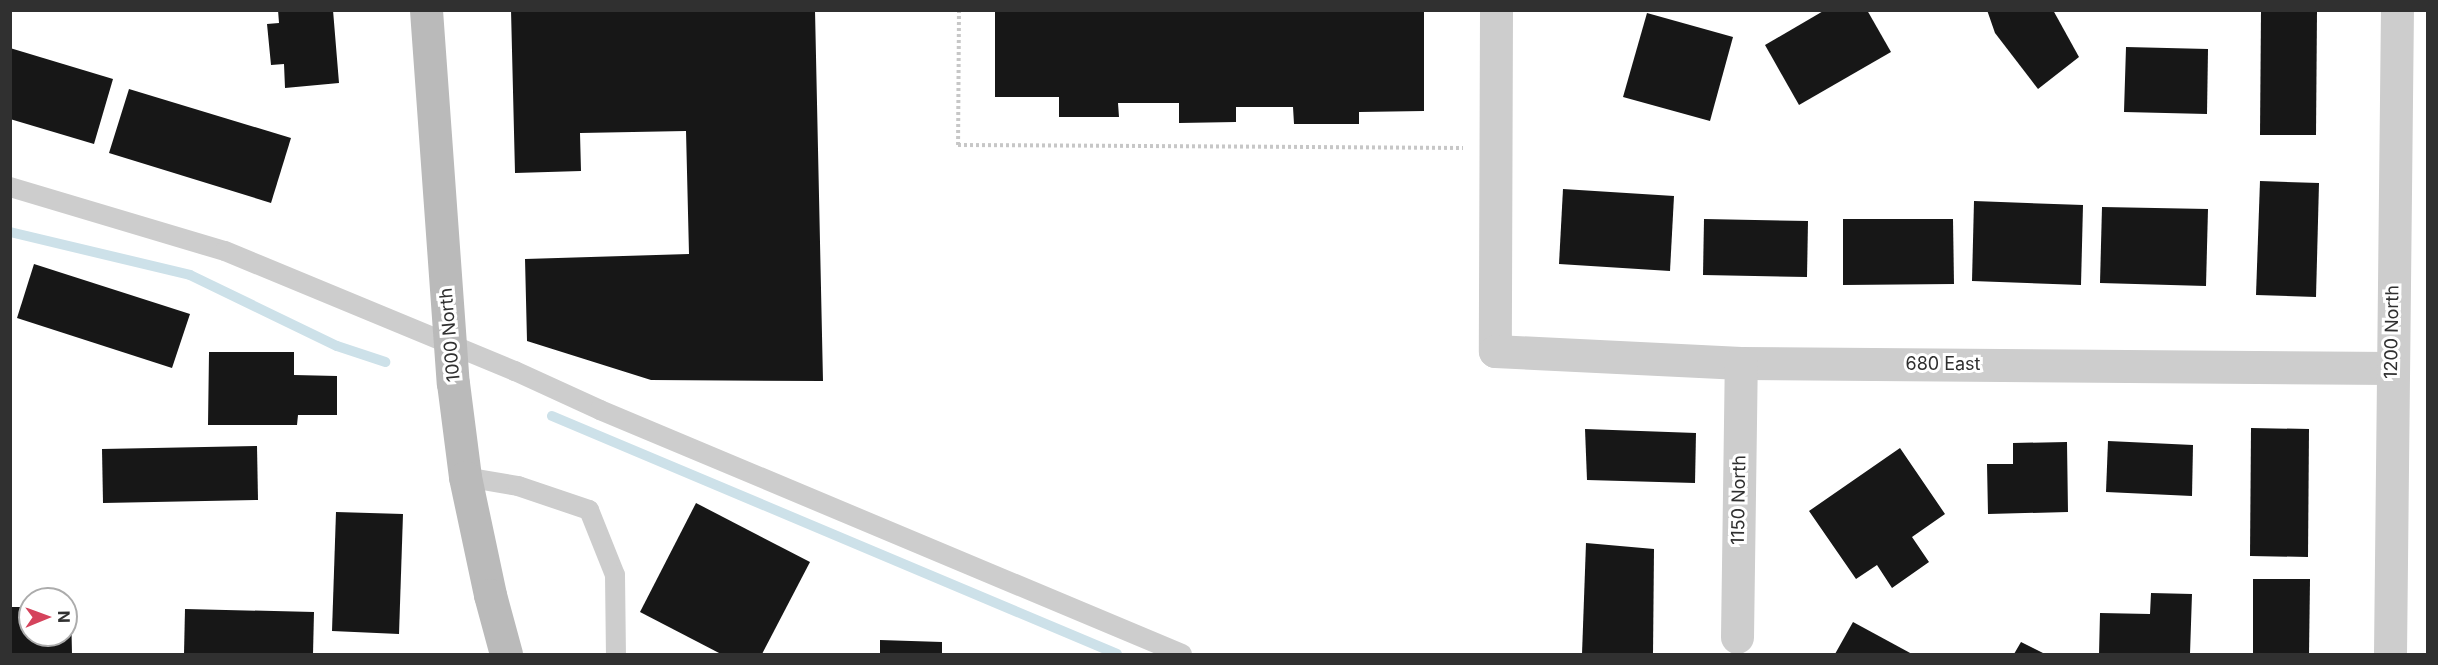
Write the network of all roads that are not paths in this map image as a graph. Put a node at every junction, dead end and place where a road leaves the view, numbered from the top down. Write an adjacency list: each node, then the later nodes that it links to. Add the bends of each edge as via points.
1 (426, 10): 5 (street, 1000 North)
2 (1496, 10): 6 (street, 680 East, via 1495,351)
3 (2397, 10): 7 (street, 1200 North)
4 (10, 187): 5 (lane, via 225,251)
5 (450, 346): 8 (street, 1000 North); 12 (lane)
6 (1741, 363): 7 (street, 680 East); 9 (street, 1150 North)
7 (2391, 368): 13 (street, 1200 North)
8 (465, 477): 10 (street, 1000 North); 11 (lane, via 518,486 589,510 615,575)
9 (1737, 637)
10 (506, 654)
11 (616, 654)
12 (1182, 654)
13 (2390, 654)

